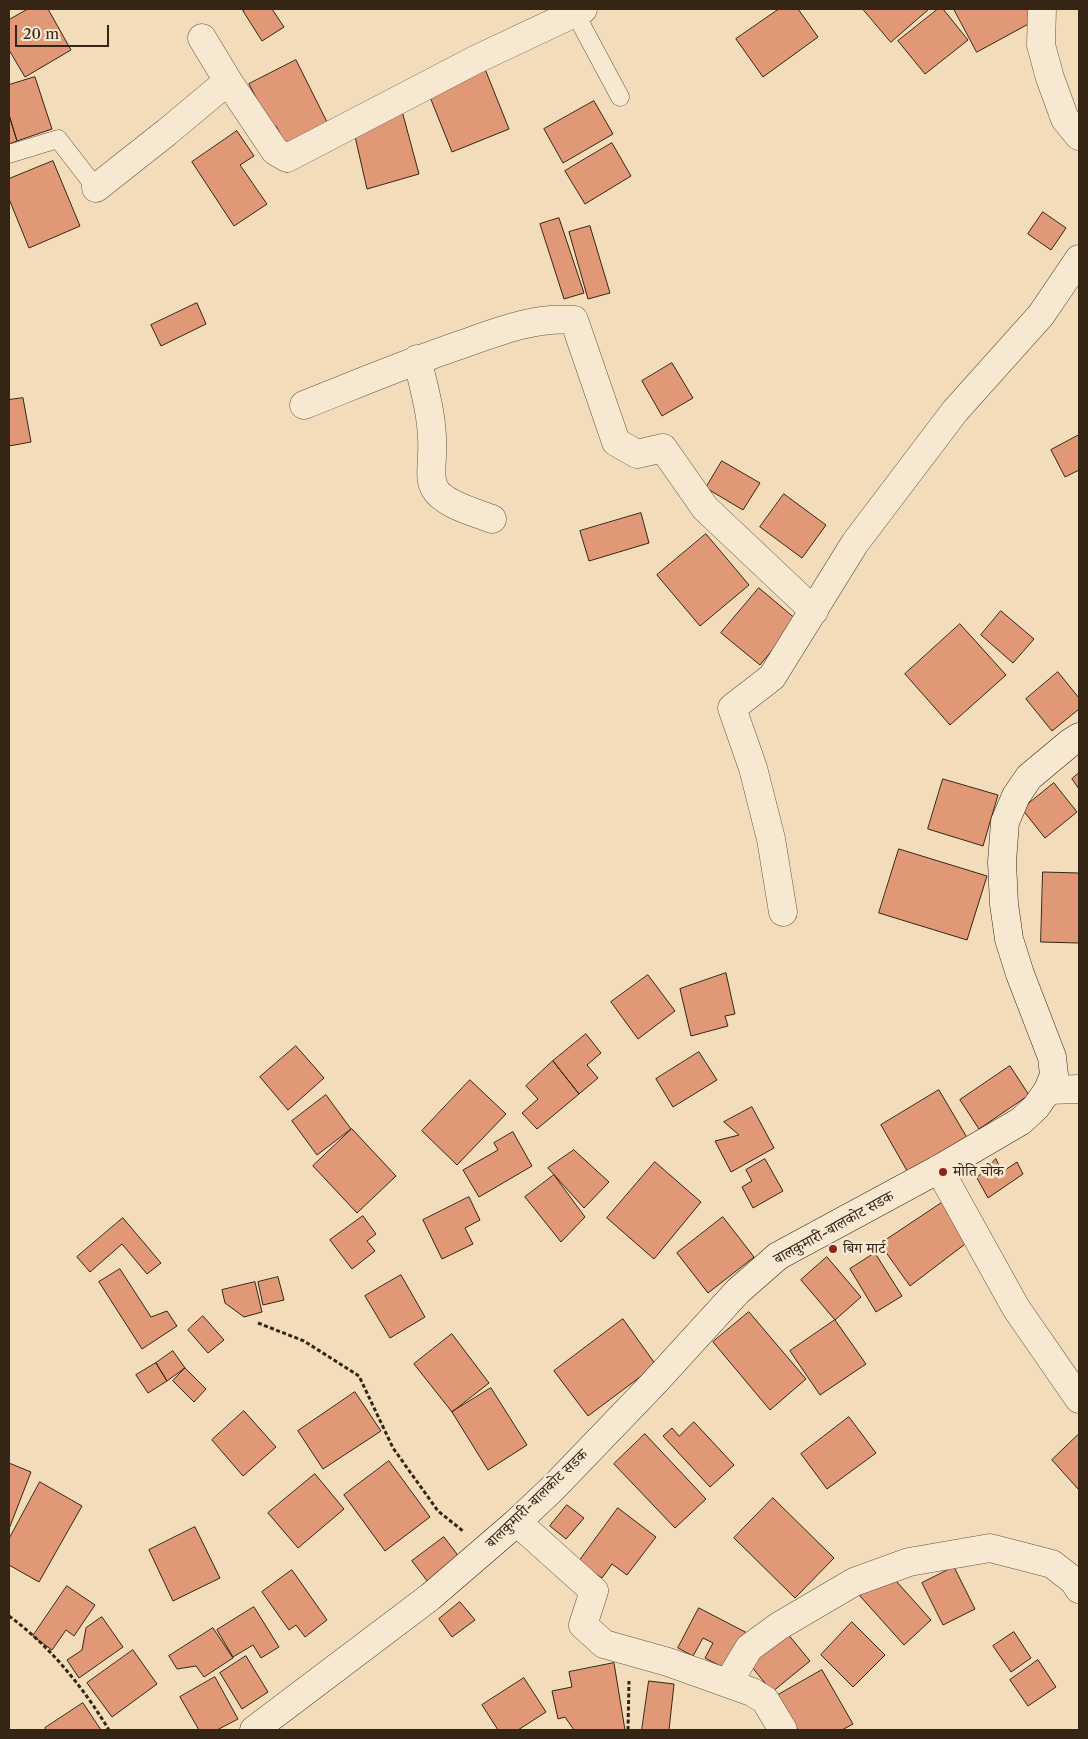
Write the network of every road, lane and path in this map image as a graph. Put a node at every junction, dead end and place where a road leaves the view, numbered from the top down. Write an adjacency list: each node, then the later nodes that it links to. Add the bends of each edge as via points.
1 (1042, 9): 6 (street, via 1041,45 1050,78 1065,119)
2 (579, 11): 4 (street, via 475,60 287,158 275,151); 5 (lane)
3 (202, 38): 4 (street)
4 (228, 82): 8 (street)
5 (620, 96)
6 (1079, 136)
7 (9, 154): 8 (lane, via 58,140)
8 (96, 188)
9 (1079, 260): 13 (street, via 1041,315 949,418 855,544)
10 (417, 360): 11 (street); 12 (street, via 428,402 431,478 435,490 446,500); 13 (street, via 525,323 574,320 616,442 637,454 663,448 705,508)
11 (304, 405)
12 (492, 519)
13 (814, 611): 15 (street, via 772,676 732,708 753,768 771,839)
14 (1079, 737): 17 (street, बालकुमारी-बालकोट सडक, via 1029,777 1016,796 1005,822 1002,862 1009,939 1052,1057 1054,1074)
15 (783, 912)
16 (1079, 1089): 17 (street)
17 (1048, 1090): 18 (street, बालकुमारी-बालकोट सडक, via 1021,1121)
18 (939, 1169): 20 (street, via 1016,1308); 21 (street, बालकुमारी-बालकोट सडक, via 778,1256 738,1291 654,1383)
19 (258, 1323): 22 (path, via 304,1341 359,1376 393,1448 438,1511)
20 (1079, 1399)
21 (516, 1522): 22 (street, बालकुमारी-बालकोट सडक); 25 (street, via 594,1591 583,1625 604,1644)
22 (486, 1548): 28 (street, बालकुमारी-बालकोट सडक, via 430,1597)
23 (1079, 1589): 26 (street, via 1074,1580 1052,1564 990,1548 909,1562 854,1582 779,1626 749,1648)
24 (9, 1616): 27 (path, via 62,1663)
25 (630, 1651): 26 (street); 29 (path)
26 (728, 1683): 30 (street, via 765,1700)
27 (109, 1730)
28 (254, 1730)
29 (628, 1730)
30 (783, 1730)

